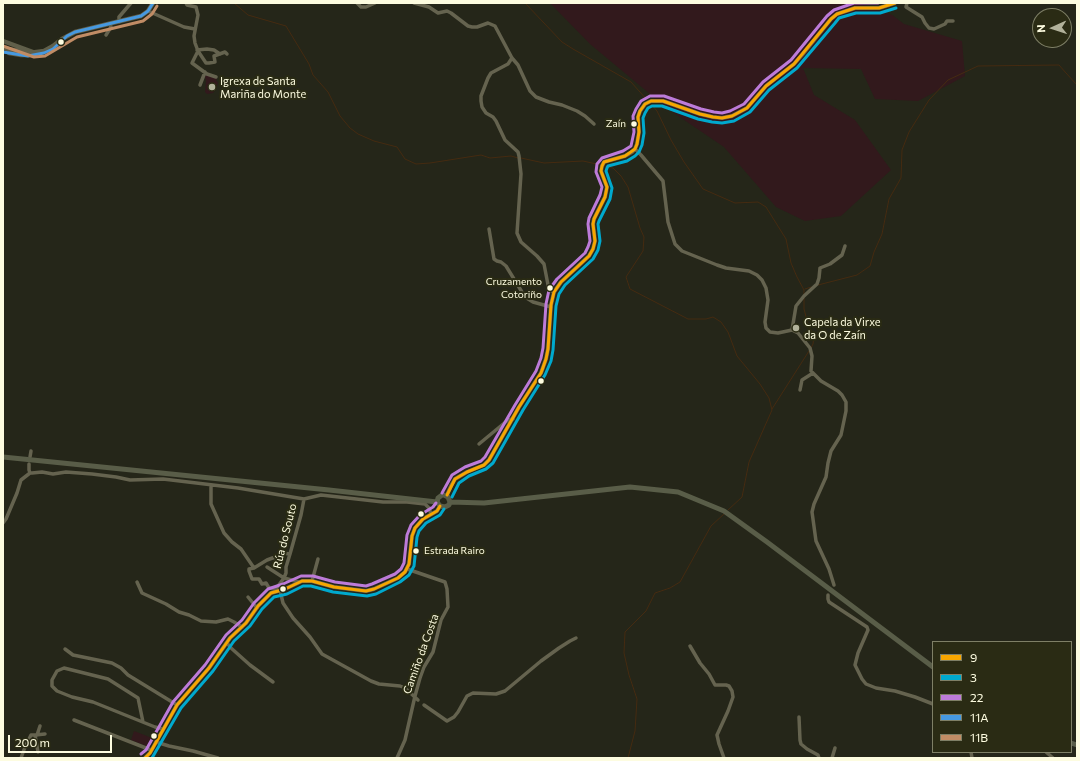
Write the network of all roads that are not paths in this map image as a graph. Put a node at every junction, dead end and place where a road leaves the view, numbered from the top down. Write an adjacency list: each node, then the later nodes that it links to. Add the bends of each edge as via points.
1 (131, 3): 12 (street)
2 (153, 3): 10 (main road)
3 (186, 3): 9 (street)
4 (357, 3): 5 (street, via 366,7)
5 (375, 3)
6 (414, 3): 23 (street, via 429,7 438,13 447,11 468,26 477,27 488,23 495,26)
7 (895, 3): 28 (street, via 879,8 855,8 831,18 794,64 766,86 747,108 732,116 713,117 663,101 645,104 638,117 639,132)
8 (907, 3): 11 (street, via 906,7 922,17 929,28 934,29 947,21)
9 (197, 5): 14 (street)
10 (148, 11): 12 (main road, via 138,17); 14 (street, via 184,27)
11 (953, 21)
12 (119, 22): 13 (main road)
13 (110, 24): 15 (main road); 16 (street)
14 (195, 29): 19 (street)
15 (67, 36): 18 (main road, via 57,46 34,55 21,55); 20 (main road, via 49,49)
16 (106, 36)
17 (4, 41): 18 (main road, via 7,44); 20 (main road)
18 (3, 49): 20 (main road)
19 (198, 51): 21 (street, via 207,49); 21 (street, via 206,63 215,62 214,56); 24 (street, via 192,62)
20 (35, 52)
21 (220, 54): 22 (street)
22 (227, 54)
23 (512, 58): 27 (street, via 536,97 562,104 585,116); 31 (street, via 508,64 491,73 481,96 482,107 496,121 505,140 520,156 517,233 521,242 544,264 549,290)
24 (205, 72): 25 (street); 26 (street)
25 (216, 77)
26 (200, 85)
27 (594, 124)
28 (635, 149): 31 (street, via 625,156 604,162 601,171 607,187 594,219 593,249); 33 (street, via 663,181 668,222 675,244 682,251 717,265 757,275 766,288 766,328 770,332 778,333)
29 (489, 229): 32 (street, via 495,261 506,266 525,297)
30 (845, 246): 33 (street, via 842,255 820,268 817,284 796,306)
31 (554, 292): 32 (street)
32 (551, 307): 36 (street, via 546,359 537,380)
33 (792, 330): 34 (street, via 798,333 810,348)
34 (813, 374): 35 (street, via 802,380); 61 (street, via 838,391 846,402 841,435 831,452 826,477 812,512 816,540)
35 (800, 390)
36 (513, 419): 37 (street, via 508,420); 44 (street, via 489,460 455,479)
37 (479, 444)
38 (31, 451): 39 (street)
39 (30, 457)
40 (3, 458): 47 (main road, via 329,490)
41 (29, 464): 42 (street)
42 (30, 473): 43 (street, via 66,472 130,480 163,479); 49 (street, via 21,480)
43 (211, 485): 45 (street); 55 (street, via 211,504 224,533 241,549)
44 (447, 495): 46 (main road); 47 (main road, via 438,498)
45 (304, 499): 48 (street, via 321,495 425,504); 52 (street, Rúa do Souto, via 302,515)
46 (450, 502): 47 (main road, via 445,507); 72 (main road, via 484,503 630,487 678,492 724,511)
47 (439, 504): 48 (street, via 437,511)
48 (431, 514): 56 (street, via 421,521 414,531)
49 (8, 515): 50 (street); 51 (street)
50 (3, 516)
51 (3, 523)
52 (290, 554): 55 (street, via 282,553); 57 (street, Rúa do Souto)
53 (318, 559): 58 (street)
54 (267, 567): 57 (street)
55 (254, 568): 63 (street, via 249,569 252,579 259,579 262,584 266,583)
56 (407, 569): 58 (street, via 398,578 366,591); 74 (street, Camiño da Costa, via 445,582 447,589 448,607 441,620 433,652 422,673)
57 (284, 578): 60 (street); 63 (street)
58 (312, 581): 60 (street)
59 (137, 582): 67 (street, via 142,593 180,612 201,621 216,622 228,619)
60 (299, 582): 62 (street)
61 (834, 585)
62 (280, 590): 63 (street); 74 (street, via 283,603 322,654 371,682 400,686)
63 (274, 591): 66 (street)
64 (828, 595): 76 (street, via 829,602 867,627 855,665 866,684)
65 (248, 597): 66 (street)
66 (257, 608): 67 (street)
67 (242, 627): 69 (street)
68 (576, 638): 78 (street, via 558,648 505,691 496,694 473,693 467,696 458,712 447,721)
69 (227, 643): 73 (street); 77 (street, via 210,668)
70 (690, 646): 94 (street, via 715,685 726,684 732,691 733,697 717,735)
71 (65, 649): 77 (street, via 73,655 112,663)
72 (932, 666)
73 (273, 682)
74 (415, 696): 75 (street); 90 (street, Camiño da Costa, via 405,740)
75 (418, 700)
76 (932, 704)
77 (177, 705): 83 (street)
78 (424, 705)
79 (799, 717): 95 (street, via 801,744)
80 (74, 720): 88 (street)
81 (143, 722): 81 (street, via 57,691 52,686 52,680 57,671 64,668 108,679 138,698); 83 (street)
82 (40, 726): 85 (street)
83 (163, 728): 86 (street)
84 (45, 734): 85 (street)
85 (36, 735): 89 (street); 91 (street, via 31,735)
86 (156, 742): 88 (street); 93 (street)
87 (835, 748): 96 (street)
88 (151, 750): 92 (street)
89 (38, 752)
90 (398, 756)
91 (21, 758)
92 (145, 758)
93 (218, 758)
94 (724, 758)
95 (819, 758)
96 (832, 758)

